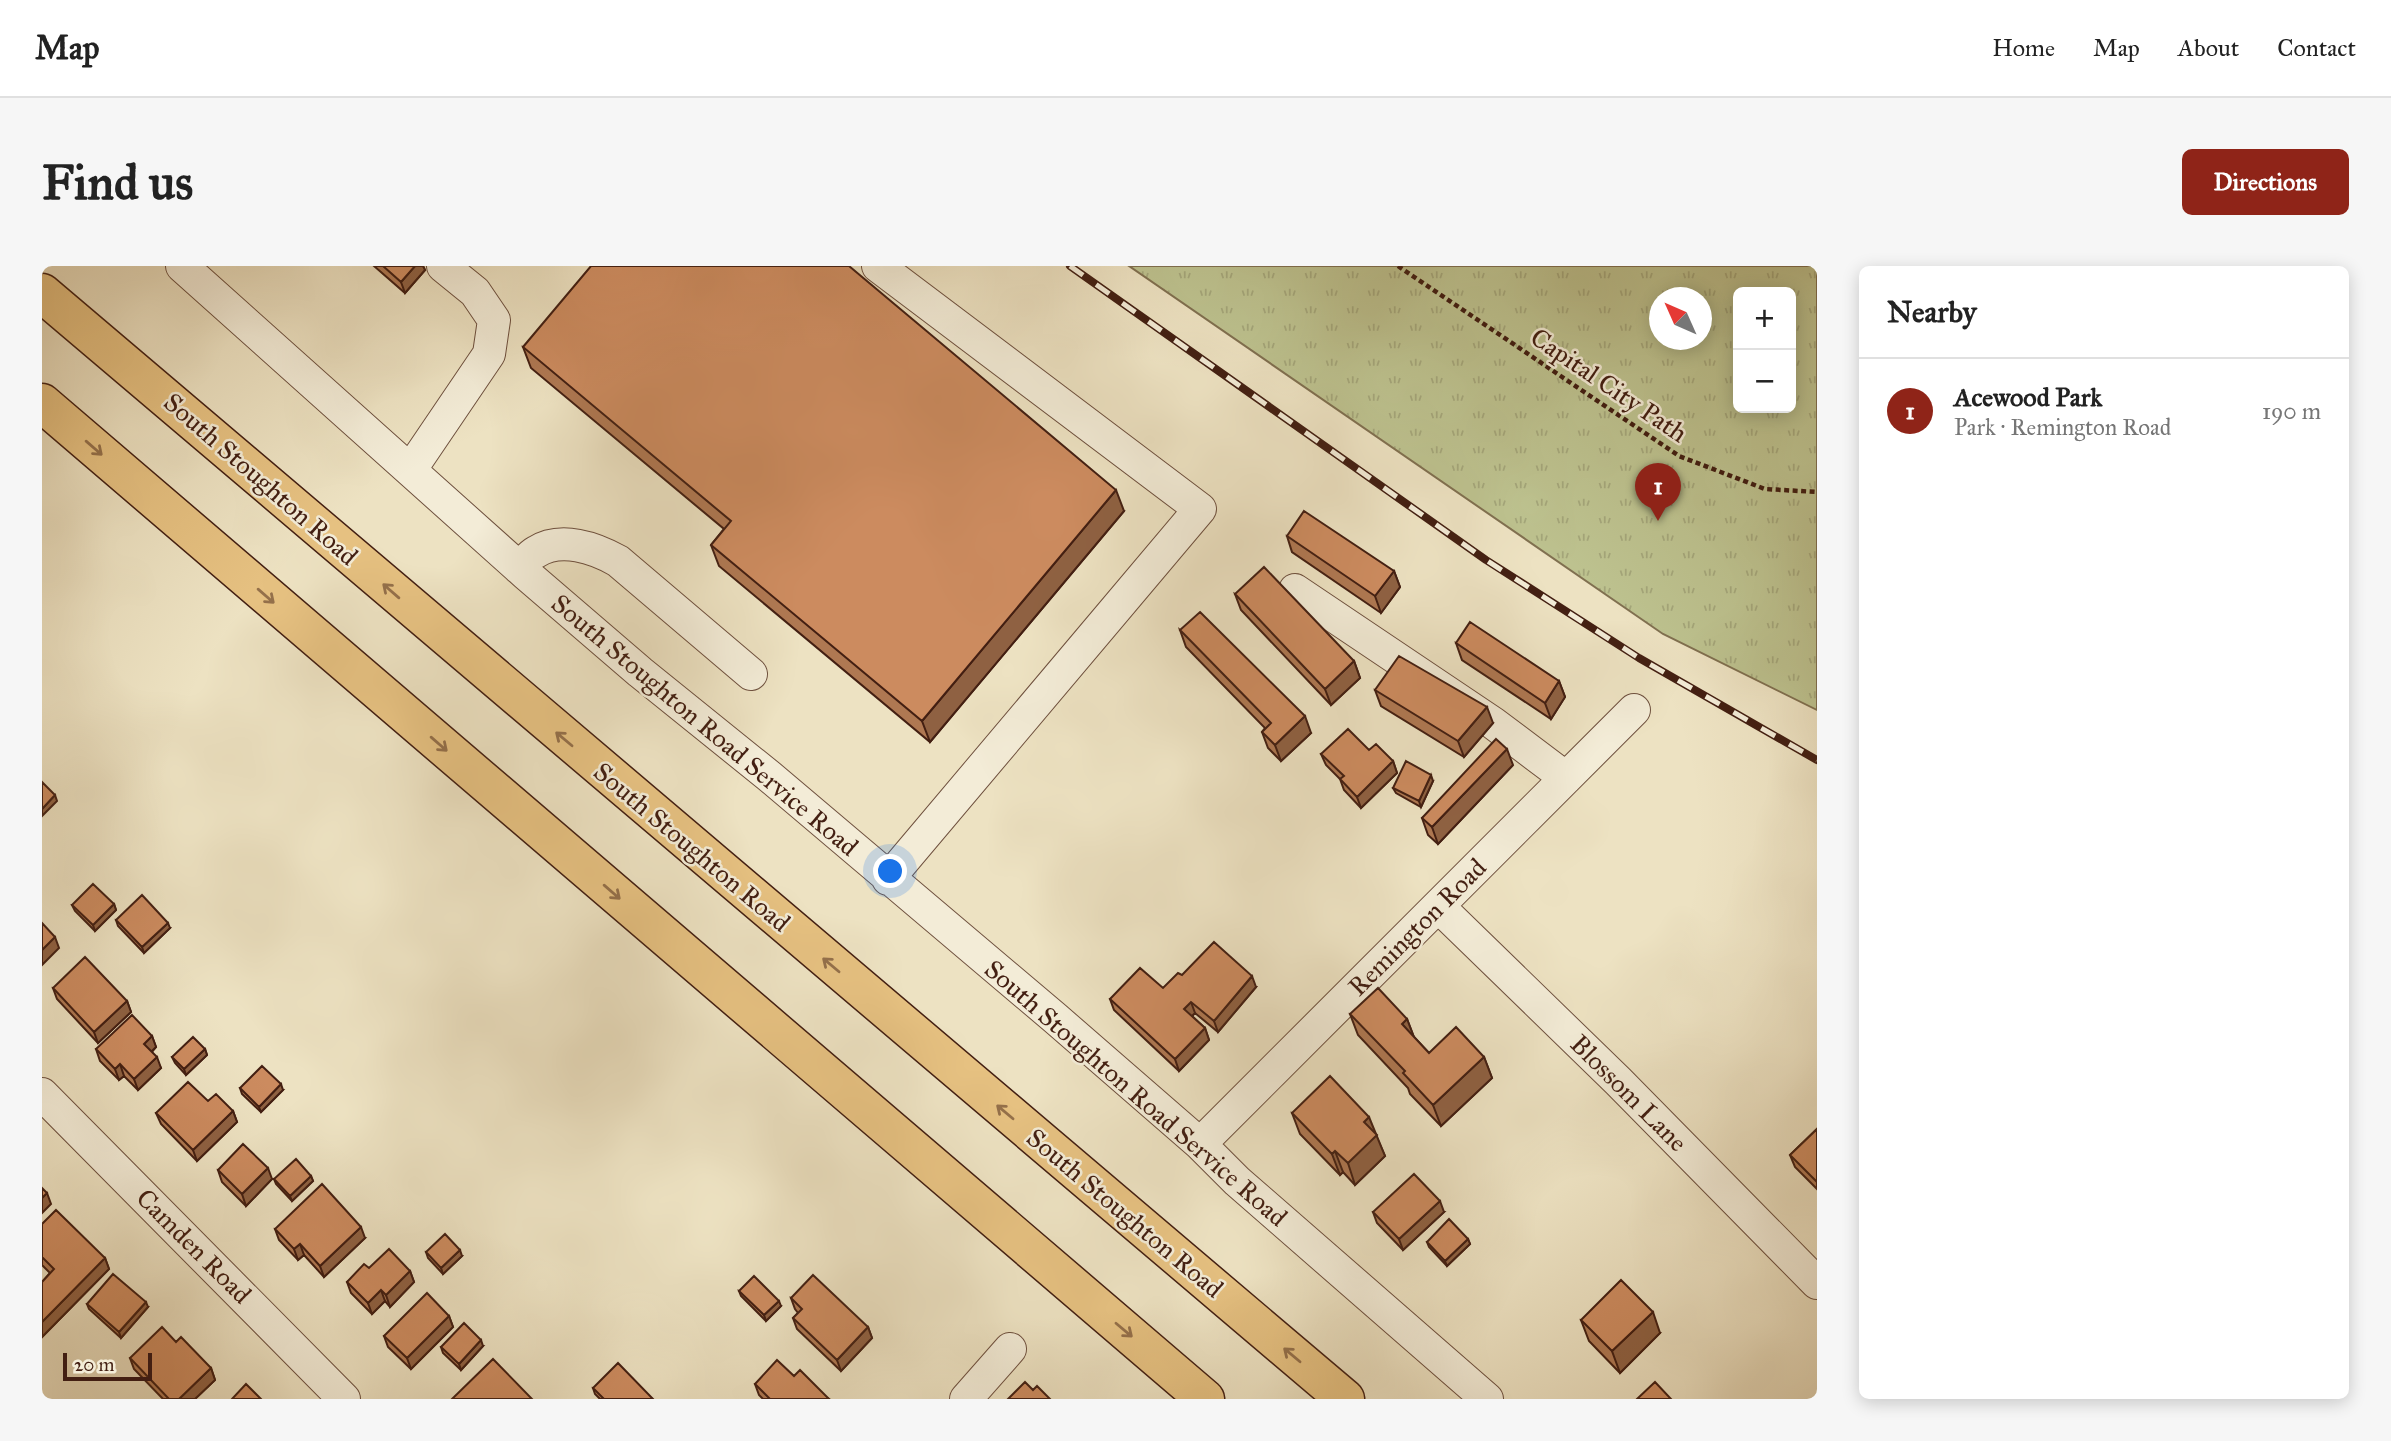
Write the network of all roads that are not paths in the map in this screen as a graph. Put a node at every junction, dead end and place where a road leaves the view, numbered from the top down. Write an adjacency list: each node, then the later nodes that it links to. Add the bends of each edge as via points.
1 (182, 266): 6 (street, South Stoughton Road Service Road)
2 (443, 266): 6 (street, via 475,292 494,320 489,354)
3 (878, 266): 12 (street, via 1200,509)
4 (42, 293): 21 (main road, South Stoughton Road, one-way to 4)
5 (42, 403): 20 (main road, one-way to 20)
6 (411, 469): 7 (street, South Stoughton Road Service Road)
7 (519, 568): 9 (street, via 536,552 551,547 601,551); 12 (street, South Stoughton Road Service Road)
8 (1295, 590): 11 (street, via 1493,723)
9 (751, 674)
10 (1634, 710): 11 (street, Remington Road)
11 (1566, 778): 13 (street, Remington Road)
12 (888, 879): 15 (street, South Stoughton Road Service Road)
13 (1438, 906): 15 (street, Remington Road); 16 (street, Blossom Lane)
14 (42, 1094): 18 (street, Camden Road)
15 (1200, 1144): 22 (street, South Stoughton Road Service Road)
16 (1817, 1283)
17 (1010, 1349): 19 (street)
18 (345, 1399)
19 (966, 1399)
20 (1205, 1399)
21 (1345, 1399)
22 (1487, 1399)

